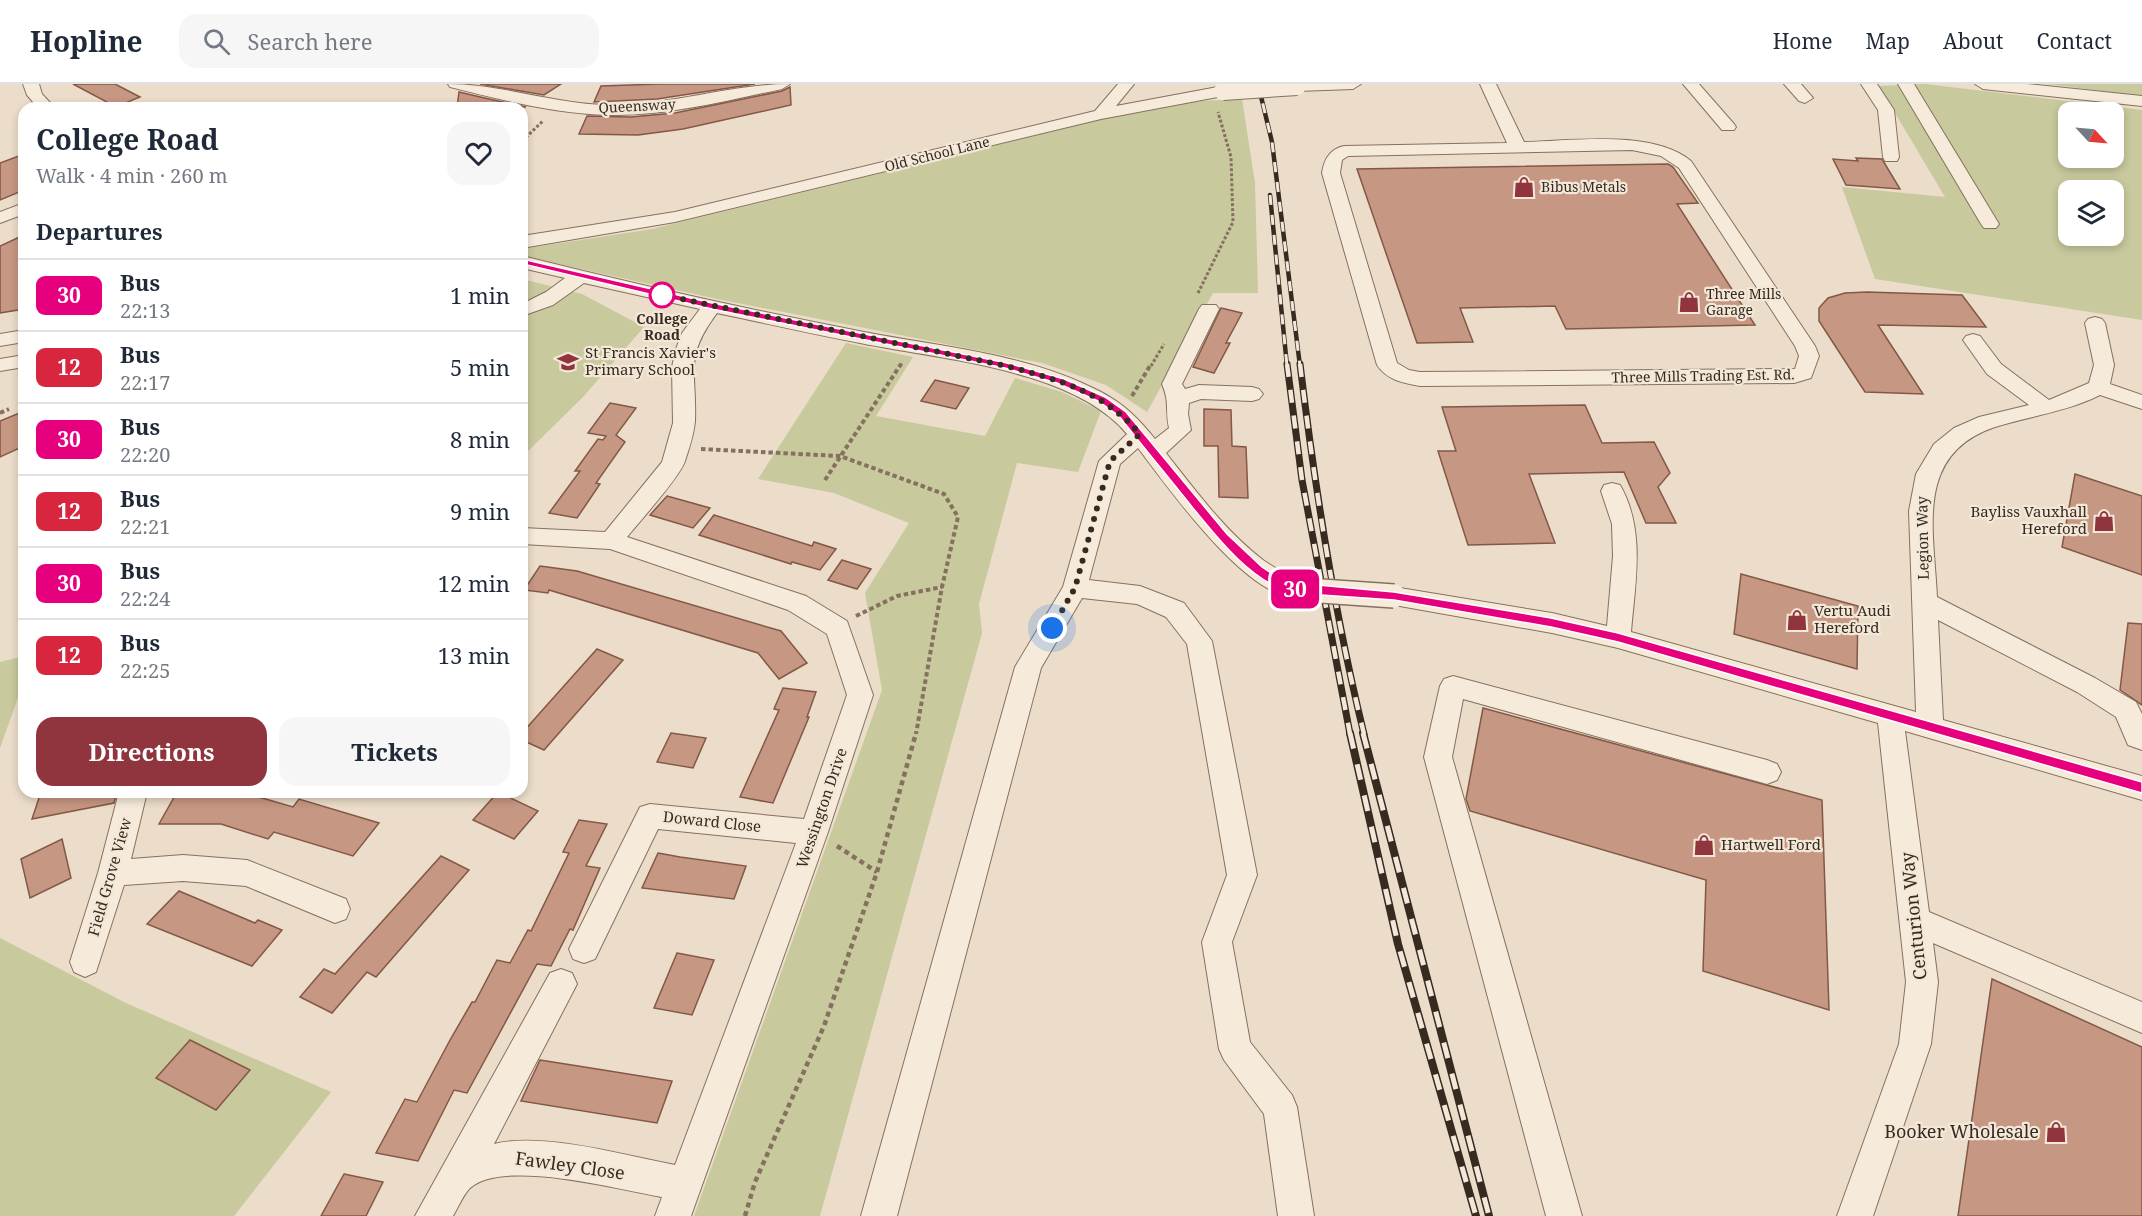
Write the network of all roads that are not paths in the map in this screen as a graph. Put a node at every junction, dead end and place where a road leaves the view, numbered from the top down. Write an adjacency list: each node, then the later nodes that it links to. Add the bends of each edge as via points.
1 (31, 84): 15 (street)
2 (456, 84): 3 (street, Queensway, via 537,101 609,110 693,103)
3 (782, 84)
4 (1126, 84): 17 (street)
5 (1353, 84): 13 (street, Old School Lane, bridge)
6 (1488, 84): 19 (street)
7 (1691, 84): 18 (street)
8 (1792, 84): 14 (street)
9 (1869, 84): 20 (street, via 1886,111)
10 (1906, 84): 23 (street)
11 (1983, 84): 16 (street)
12 (1158, 86): 13 (street)
13 (1191, 95): 17 (street, Old School Lane)
14 (1805, 98)
15 (41, 102)
16 (2142, 102)
17 (1101, 114): 24 (street, Old School Lane, via 675,217)
18 (1728, 127)
19 (1518, 148): 19 (street, Three Mills Trading Est. Rd., via 1632,145 1660,150 1678,159 1805,345 1809,356 1804,373 1420,379 1393,372 1387,365 1331,173 1334,158 1344,151)
20 (1891, 157)
21 (18, 210): 22 (street)
22 (0, 218)
23 (1990, 224)
24 (528, 241)
25 (528, 263): 26 (street)
26 (580, 276): 28 (street); 29 (street, via 558,294)
27 (1202, 303): 38 (street, via 1172,384)
28 (712, 306): 41 (street, via 1007,366 1061,381 1101,399); 44 (street, via 692,333 686,349 682,367 684,423 673,464)
29 (528, 308)
30 (2096, 323): 36 (street, via 2104,365)
31 (18, 337): 32 (street)
32 (0, 340)
33 (1973, 340): 40 (street, via 1994,369)
34 (18, 362): 35 (street)
35 (0, 365)
36 (2099, 387): 39 (street); 40 (street, Legion Way, via 2081,398)
37 (1252, 394): 38 (street, via 1200,392)
38 (1179, 399): 41 (street, via 1176,414 1180,430)
39 (2142, 402)
40 (2045, 407): 46 (street, Legion Way, via 1982,422 1953,439 1929,466 1922,487 1921,511)
41 (1139, 433): 45 (street, via 1110,461); 47 (street, bridge, via 1223,537 1270,579 1292,588 1394,596)
42 (1612, 491): 47 (street, via 1624,524)
43 (528, 536): 44 (street)
44 (611, 541): 54 (street, Wessington Drive, via 797,603 838,628 860,695)
45 (1075, 588): 66 (street, via 1028,667); 67 (street, via 1140,595 1175,610 1198,641 1242,874 1217,942 1235,1049 1280,1107)
46 (1925, 602): 49 (street, Legion Way); 50 (street, via 2127,710)
47 (1618, 638): 48 (street)
48 (1890, 715): 49 (street); 57 (street, Centurion Way)
49 (1930, 726): 52 (street)
50 (2142, 739)
51 (1767, 772): 68 (street, via 1453,686 1438,757)
52 (2142, 788)
53 (132, 798): 55 (street, Field Grove View)
54 (814, 832): 58 (street, Doward Close, via 650,816); 63 (street, Wessington Drive)
55 (113, 873): 56 (street, via 183,868 247,873); 59 (street, Field Grove View)
56 (335, 909)
57 (1916, 921): 61 (street); 69 (street, Centurion Way, via 1922,982 1915,1044)
58 (585, 949)
59 (85, 962)
60 (561, 984): 62 (street)
61 (2142, 1018)
62 (458, 1176): 63 (street, Fawley Close, via 482,1164 511,1157 565,1162); 64 (street)
63 (685, 1185): 65 (street, Wessington Drive)
64 (433, 1216)
65 (673, 1216)
66 (879, 1216)
67 (1296, 1216)
68 (1564, 1216)
69 (1855, 1216)

